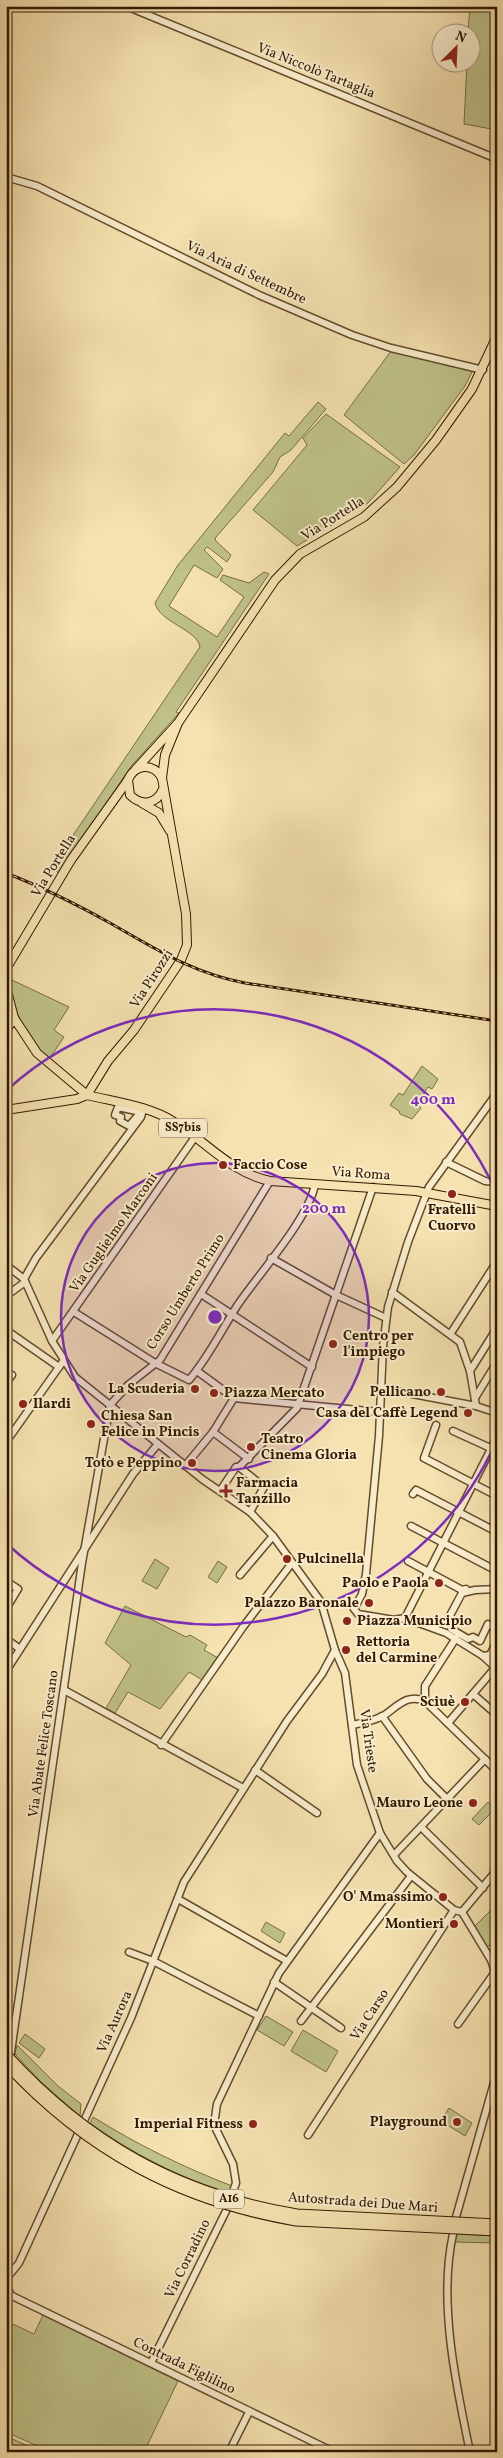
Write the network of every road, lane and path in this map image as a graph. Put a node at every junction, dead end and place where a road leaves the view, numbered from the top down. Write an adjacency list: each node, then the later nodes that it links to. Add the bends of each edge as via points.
1 (126, 6): 2 (street, Via Niccolò Tartaglia)
2 (497, 159)
3 (6, 177): 5 (street, Via Aria di Settembre, via 37,186 259,295 359,338)
4 (497, 336): 5 (main road, Via Portella)
5 (483, 370): 6 (main road, Via Portella, via 436,440 391,493 364,517 310,548 279,575)
6 (178, 723): 7 (main road, Via Portella); 8 (main road, Via Portella, via 164,755)
7 (136, 769): 8 (main road, via 149,767 159,772); 9 (main road, Via Portella)
8 (162, 778): 10 (main road, Via Portella)
9 (128, 780): 11 (main road, via 130,795); 13 (main road, Via Portella, via 62,876)
10 (163, 789): 11 (main road, via 152,802); 12 (main road, Via Portella)
11 (140, 802): 12 (main road, via 159,813)
12 (170, 831): 18 (main road, Via Pirozzi, via 186,914 187,946 181,960)
13 (6, 969)
14 (6, 987): 15 (main road)
15 (14, 1018): 16 (main road); 18 (main road, via 44,1060)
16 (6, 1031)
17 (496, 1093): 22 (street)
18 (87, 1095): 19 (main road, Via Roma / SS7bis); 20 (main road, Via Roma / SS7bis)
19 (6, 1110)
20 (143, 1110): 21 (main road, Via Roma / SS7bis, via 173,1121); 32 (street, via 36,1258)
21 (195, 1137): 23 (main road, Via Roma / SS7bis, via 242,1172); 37 (street, Via Guglielmo Marconi)
22 (446, 1162): 24 (street, via 484,1181); 27 (street)
23 (270, 1181): 25 (main road, Via Roma / SS7bis); 34 (street, Corso Umberto Primo)
24 (497, 1182)
25 (315, 1184): 26 (main road, Via Roma / SS7bis); 29 (street, via 298,1222)
26 (373, 1187): 27 (main road, Via Roma / SS7bis); 35 (street)
27 (427, 1193): 28 (main road, Via Roma / SS7bis); 33 (street)
28 (497, 1206)
29 (271, 1258): 35 (street); 38 (street)
30 (496, 1263): 42 (street)
31 (6, 1265): 32 (street)
32 (24, 1280): 36 (street); 43 (street, Via Trieste)
33 (392, 1292): 39 (street); 42 (street)
34 (201, 1294): 38 (street); 46 (street, Corso Umberto Primo)
35 (336, 1295): 39 (street); 48 (street)
36 (6, 1296)
37 (74, 1312): 43 (street, Via Guglielmo Marconi); 46 (street)
38 (232, 1315): 48 (street); 49 (street)
39 (386, 1318): 53 (street)
40 (497, 1328): 50 (street)
41 (6, 1330): 47 (street)
42 (451, 1334): 50 (street, via 460,1342)
43 (52, 1341): 44 (street, Via Trieste)
44 (64, 1360): 47 (street); 57 (street, Via Trieste, via 75,1377)
45 (497, 1362): 55 (street)
46 (155, 1363): 49 (street, via 187,1380); 57 (street, Corso Umberto Primo)
47 (59, 1367): 65 (street)
48 (312, 1367): 56 (street)
49 (197, 1370): 54 (street)
50 (470, 1371): 55 (street)
51 (6, 1372): 52 (street, via 12,1375)
52 (6, 1383)
53 (381, 1388): 58 (street); 59 (street)
54 (234, 1398): 56 (street); 62 (street)
55 (475, 1398): 58 (street)
56 (299, 1403): 59 (street); 68 (street)
57 (110, 1405): 66 (street, Via Trieste); 81 (street, Via Abate Felice Toscano)
58 (476, 1406): 60 (street)
59 (379, 1412): 91 (street, via 366,1574 362,1594 354,1609 362,1615 394,1620)
60 (496, 1415)
61 (436, 1425): 71 (street, via 424,1458)
62 (213, 1432): 68 (street); 69 (street)
63 (453, 1432): 67 (street)
64 (497, 1437): 67 (street)
65 (6, 1442)
66 (158, 1444): 69 (street, Via Trieste); 81 (street, via 133,1474)
67 (494, 1450): 71 (street)
68 (249, 1459): 70 (street)
69 (185, 1466): 72 (street, Via Trieste)
70 (239, 1468): 72 (street, via 236,1467); 75 (street, via 264,1487)
71 (473, 1484): 74 (street); 76 (street)
72 (220, 1491): 75 (street, Via Trieste)
73 (413, 1494): 76 (street, via 416,1490)
74 (497, 1496)
75 (250, 1512): 79 (street, Via Trieste)
76 (459, 1513): 78 (street); 80 (street)
77 (411, 1526): 80 (street)
78 (497, 1532)
79 (273, 1536): 83 (street, Via Trieste); 86 (street)
80 (443, 1543): 84 (street); 85 (street)
81 (85, 1548): 96 (street); 101 (street, Via Abate Felice Toscano)
82 (408, 1561): 85 (street)
83 (292, 1564): 97 (street, Via Trieste, via 321,1602); 108 (street, via 243,1627)
84 (497, 1570)
85 (428, 1573): 88 (street, via 462,1590); 91 (street)
86 (240, 1575)
87 (6, 1581): 90 (street, via 18,1589)
88 (497, 1584)
89 (497, 1589): 92 (street, via 462,1593 445,1625 452,1626 451,1629 468,1639 480,1640 488,1624)
90 (6, 1609)
91 (405, 1618): 93 (street)
92 (497, 1629)
93 (456, 1638): 98 (street); 103 (street, via 425,1686)
94 (6, 1639): 96 (street)
95 (496, 1644): 98 (street, via 490,1655)
96 (20, 1648): 100 (street)
97 (335, 1650): 107 (street, Via Trieste, via 346,1673); 110 (street, Via Aurora)
98 (483, 1656): 99 (street)
99 (496, 1669): 102 (street)
100 (6, 1671)
101 (64, 1690): 108 (street); 137 (street, Via Abate Felice Toscano)
102 (473, 1694): 104 (street); 106 (street)
103 (425, 1701): 105 (street, via 406,1699); 106 (street)
104 (497, 1715)
105 (382, 1716): 107 (street); 113 (street, via 427,1779)
106 (448, 1724): 109 (street)
107 (352, 1725): 116 (street, Via Trieste, via 357,1765)
108 (161, 1745): 112 (street)
109 (485, 1759): 111 (street); 113 (street)
110 (255, 1770): 112 (street, Via Aurora); 114 (street)
111 (497, 1771)
112 (243, 1788): 121 (street, Via Aurora, via 188,1875)
113 (447, 1799): 115 (street)
114 (318, 1813)
115 (421, 1827): 117 (street); 120 (street)
116 (380, 1833): 117 (street, Via Trieste); 126 (street, Via Corradino)
117 (394, 1855): 119 (street, Via Trieste)
118 (497, 1870): 120 (street)
119 (411, 1876): 122 (street, Via Trieste); 129 (street)
120 (483, 1888): 123 (street)
121 (178, 1899): 125 (street, Via Aurora); 126 (street)
122 (454, 1910): 123 (street, Via Trieste); 138 (street, Via Carso)
123 (462, 1912): 127 (street, via 487,1953)
124 (129, 1952): 125 (street)
125 (154, 1961): 130 (street); 143 (street, Via Aurora, via 77,2138)
126 (287, 1961): 128 (street, Via Corradino)
127 (496, 1975): 132 (street)
128 (274, 1982): 129 (street); 130 (street, Via Corradino)
129 (312, 2008): 131 (street); 133 (street)
130 (259, 2016): 148 (street, Via Corradino, via 214,2112 214,2125 233,2164 236,2183 226,2211)
131 (301, 2021)
132 (458, 2024)
133 (341, 2028)
134 (6, 2054): 140 (highway, Autostrada dei Due Mari / A16, bridge, via 46,2096 90,2131 138,2161 214,2194 297,2214)
135 (6, 2064): 141 (highway, Autostrada dei Due Mari / A16, bridge, via 42,2101 102,2147 160,2180 212,2201 296,2221)
136 (497, 2072): 139 (street)
137 (6, 2086)
138 (308, 2135)
139 (456, 2217)
140 (497, 2224)
141 (497, 2231)
142 (453, 2234): 152 (street, via 448,2272 449,2314 457,2384)
143 (14, 2269): 144 (street, Via Aurora); 145 (street, Via Aurora)
144 (6, 2274)
145 (6, 2279)
146 (6, 2286): 147 (street)
147 (8, 2295): 148 (street, Contrada Figlilino)
148 (151, 2363): 149 (street, Contrada Figlilino)
149 (250, 2412): 150 (street); 151 (street, Contrada Figlilino)
150 (229, 2452)
151 (334, 2452)
152 (470, 2452)

